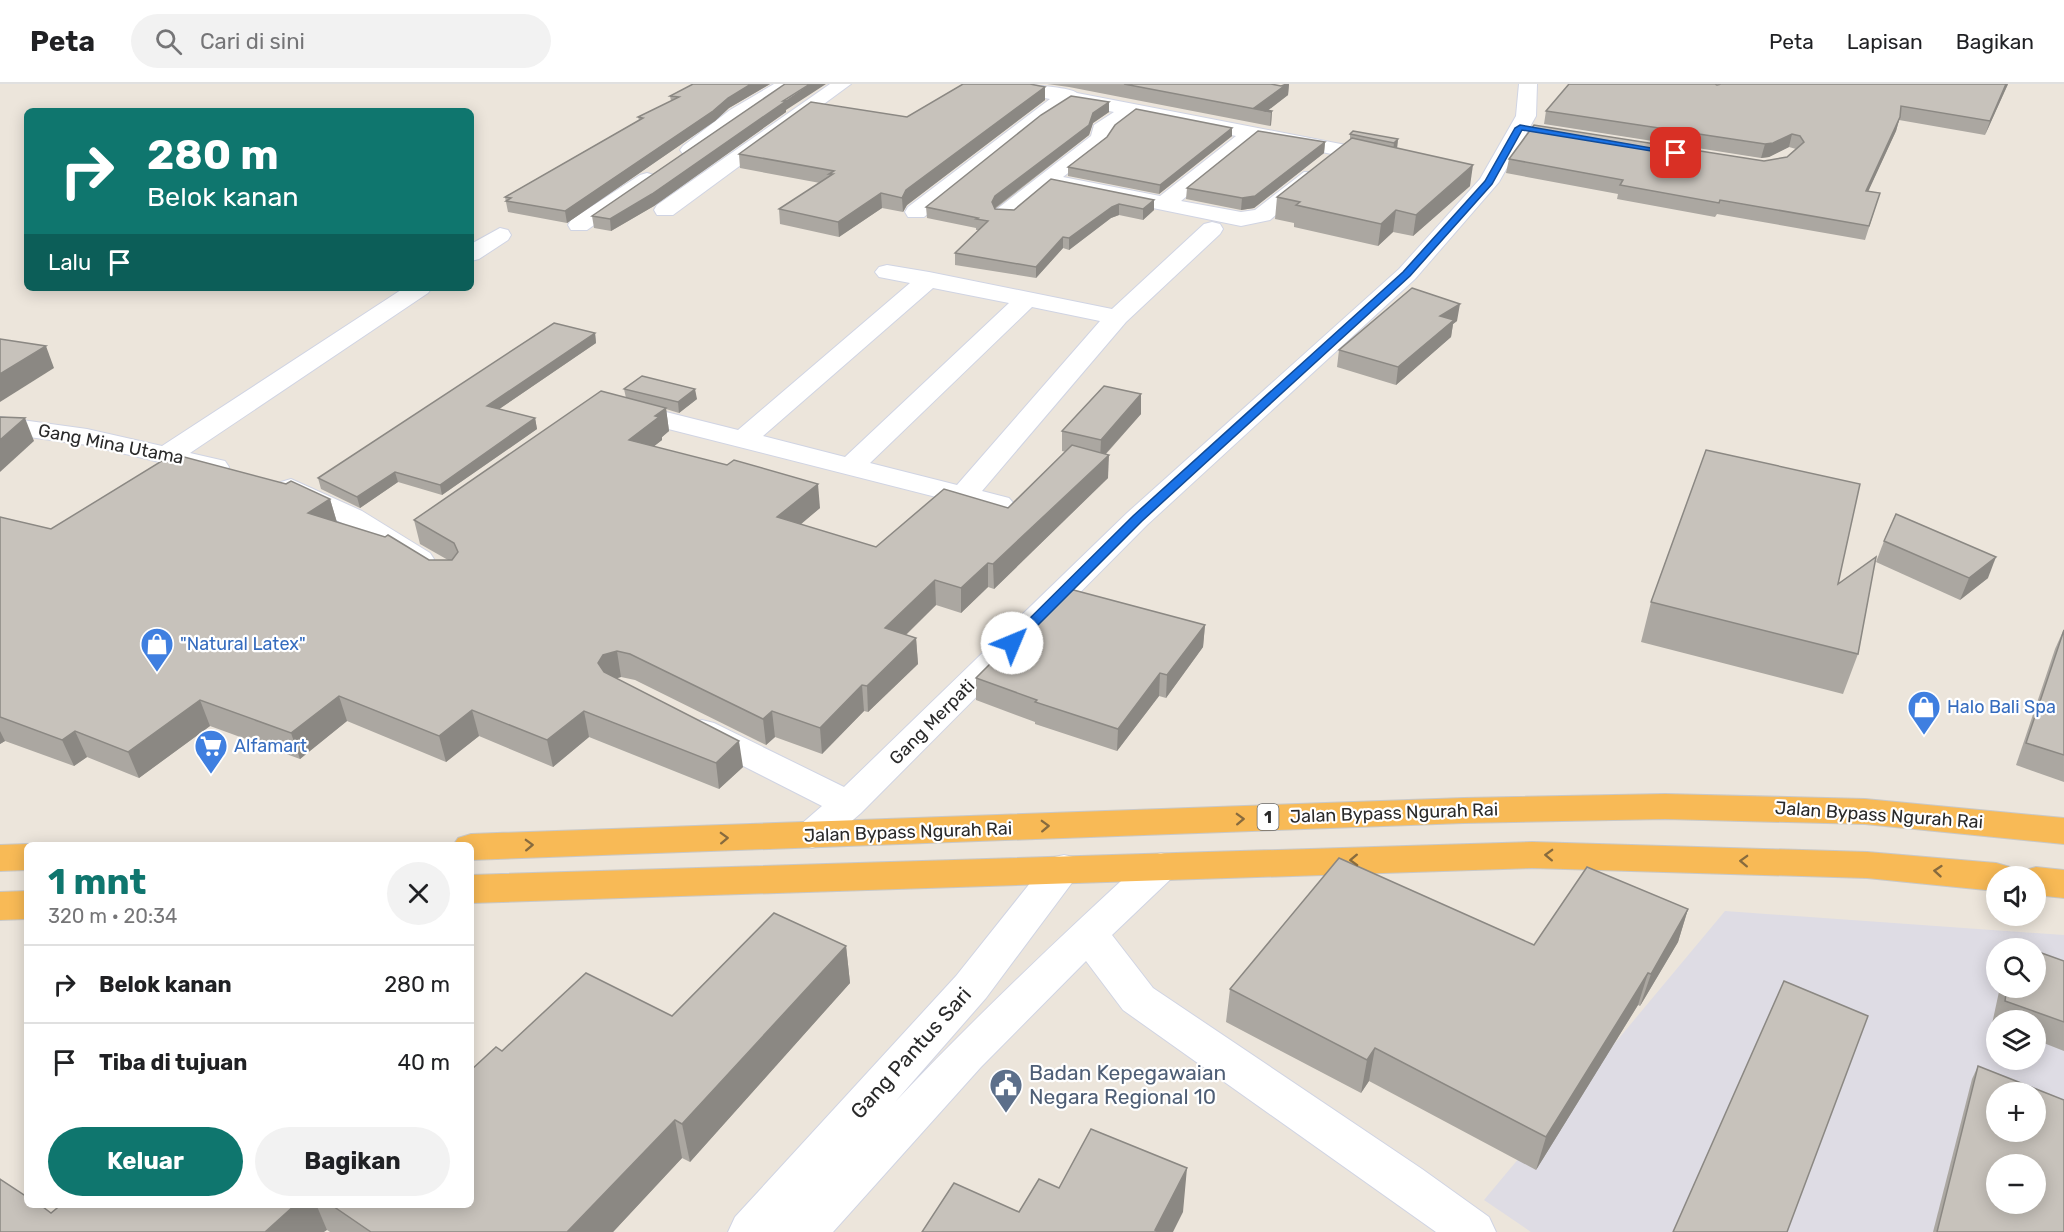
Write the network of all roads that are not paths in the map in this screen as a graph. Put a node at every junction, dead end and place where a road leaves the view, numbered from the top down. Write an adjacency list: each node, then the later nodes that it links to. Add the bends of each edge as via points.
1 (787, 84): 17 (street, via 737,114)
2 (842, 84): 14 (street)
3 (1528, 84): 35 (street, Gang Merpati, via 1526,116 1531,130 1478,179 1407,274 1137,519)
4 (1010, 85): 6 (street)
5 (1118, 90): 7 (street)
6 (1069, 95): 7 (street); 15 (street)
7 (1101, 102): 8 (street)
8 (1133, 108): 9 (street); 12 (street, via 1101,129 1103,134 1098,140)
9 (1253, 132): 10 (street); 13 (street)
10 (1344, 150): 11 (street); 13 (street, via 1262,215 1241,219)
11 (1401, 162)
12 (1046, 180): 13 (street); 16 (street)
13 (1164, 204)
14 (665, 210)
15 (916, 212)
16 (1005, 214)
17 (579, 225)
18 (1212, 229): 25 (street)
19 (500, 235): 20 (street)
20 (474, 252)
21 (887, 272): 22 (street)
22 (929, 279): 24 (street); 28 (street)
23 (415, 291): 29 (street)
24 (1027, 299): 25 (street); 30 (street)
25 (1117, 317): 31 (street)
26 (606, 395): 28 (street)
27 (0, 425): 29 (street, Gang Mina Utama)
28 (743, 440): 30 (street)
29 (168, 454): 33 (street, Gang Mina Utama, via 294,489 405,538)
30 (850, 467): 31 (street)
31 (964, 494): 32 (street)
32 (999, 504)
33 (438, 571)
34 (670, 715): 35 (street)
35 (848, 804): 37 (street, Gang Merpati)
36 (2064, 831): 37 (highway, Jalan Bypass Ngurah Rai / 1, one-way to 36, via 1495,808 1766,806 1910,814)
37 (812, 835): 38 (highway, Jalan Bypass Ngurah Rai / 1, one-way to 37)
38 (474, 847)
39 (24, 857): 40 (highway)
40 (0, 858)
41 (1161, 866): 42 (highway); 43 (highway, one-way to 41, via 1867,865 1532,855); 49 (street)
42 (1064, 868): 46 (highway); 50 (street, Gang Pantus Sari, via 971,987)
43 (1986, 876)
44 (2046, 882): 45 (highway)
45 (2064, 884)
46 (474, 889)
47 (24, 905): 48 (highway)
48 (0, 906)
49 (1088, 934): 51 (street, via 966,1055); 52 (street, via 1138,999)
50 (752, 1232)
51 (803, 1232)
52 (1472, 1232)

